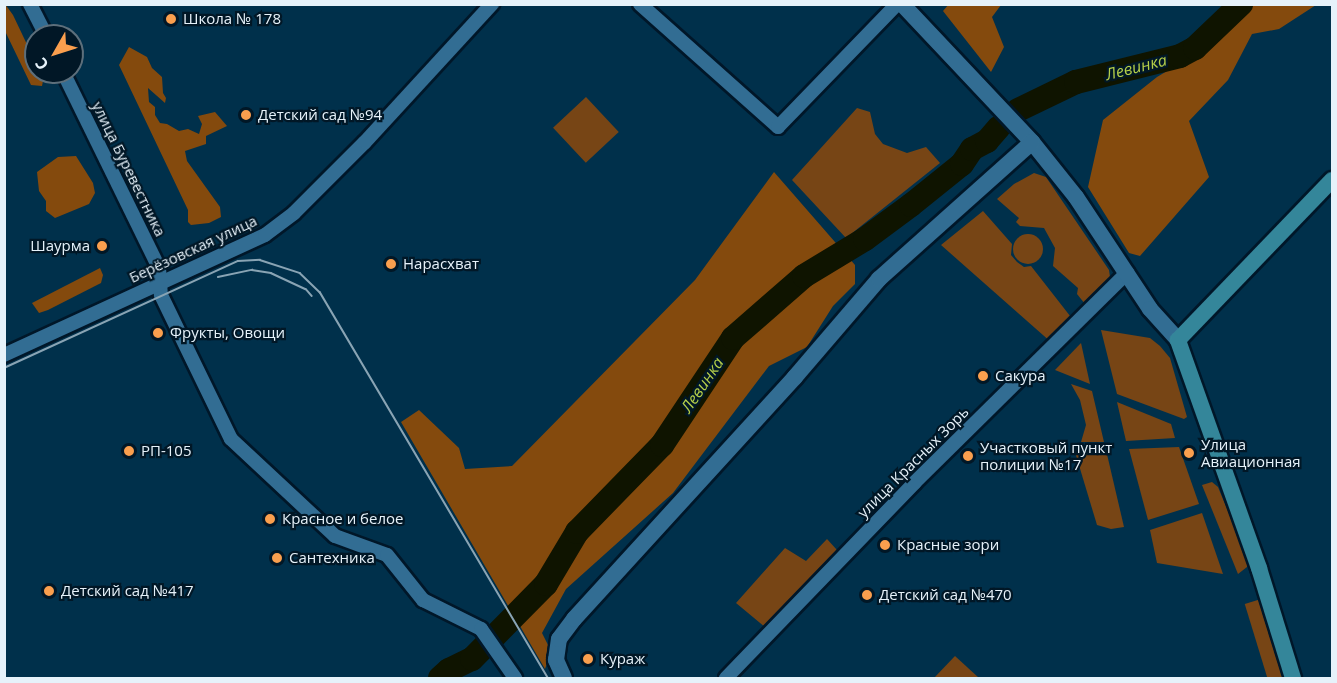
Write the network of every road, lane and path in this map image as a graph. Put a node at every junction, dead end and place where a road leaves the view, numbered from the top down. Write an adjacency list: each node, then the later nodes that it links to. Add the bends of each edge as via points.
1 (30, 4): 6 (street)
2 (492, 4): 11 (street, Берёзовская улица, via 294,213 265,235)
3 (640, 4): 4 (street, via 778,127)
4 (897, 4)
5 (902, 4): 8 (street)
6 (39, 24)
7 (69, 84): 11 (street, улица Буревестника, via 159,268)
8 (1032, 142): 10 (street, via 1076,197); 15 (street, via 879,279 574,620 559,639 556,660)
9 (1332, 180): 12 (main road)
10 (1127, 273): 12 (street, via 1150,309); 16 (street, улица Красных Зорь, via 915,482)
11 (160, 282): 13 (street, Берёзовская улица); 14 (street, улица Буревестника, via 161,295 231,439 335,536 387,555 423,600 481,629)
12 (1178, 340): 17 (main road, via 1259,568)
13 (4, 355)
14 (515, 678)
15 (564, 678)
16 (726, 678)
17 (1293, 678)

